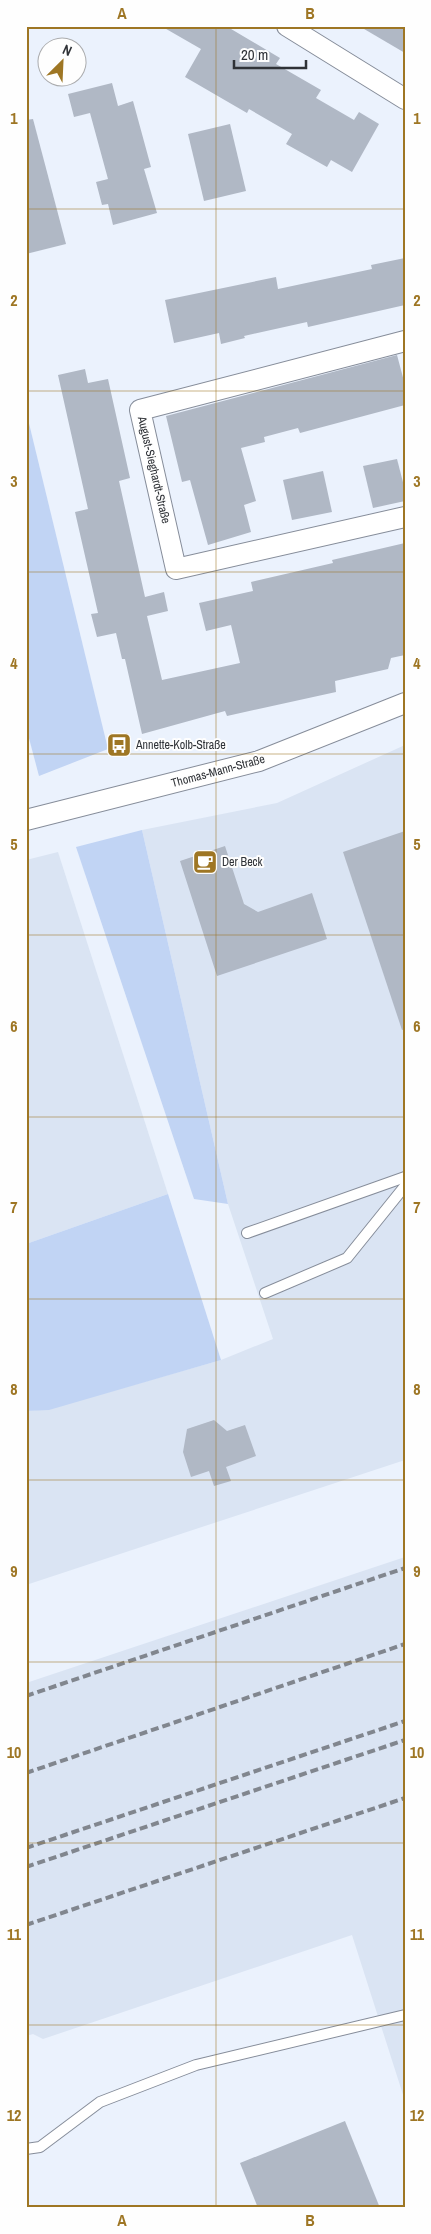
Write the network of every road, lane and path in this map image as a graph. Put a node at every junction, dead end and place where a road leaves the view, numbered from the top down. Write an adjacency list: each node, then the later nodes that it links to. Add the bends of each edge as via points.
1 (287, 26): 2 (street)
2 (405, 98)
3 (405, 342): 4 (street, August-Sieghardt-Straße, via 140,410 176,569)
4 (405, 517)
5 (405, 703): 6 (street, Thomas-Mann-Straße, via 259,762)
6 (26, 820)
7 (405, 1177): 9 (lane)
8 (405, 1186): 10 (lane, via 347,1258)
9 (247, 1233)
10 (265, 1293)
11 (405, 2015): 12 (lane, via 196,2065 100,2102 40,2147)
12 (26, 2150)

